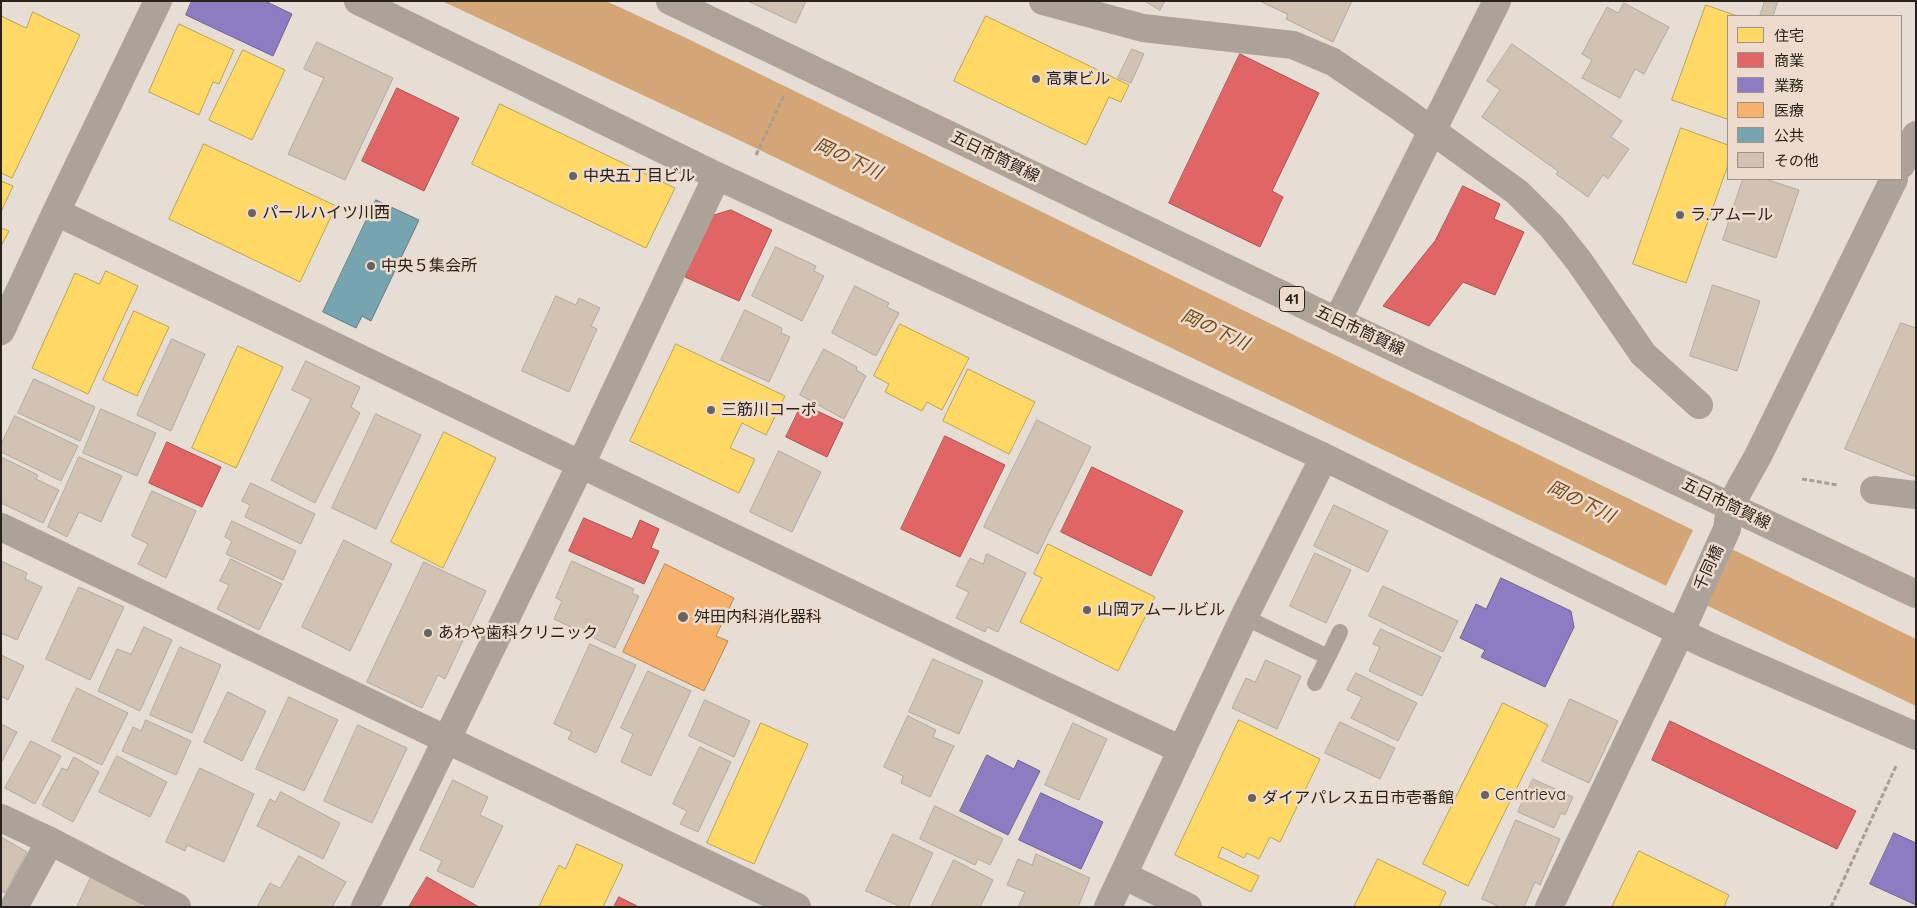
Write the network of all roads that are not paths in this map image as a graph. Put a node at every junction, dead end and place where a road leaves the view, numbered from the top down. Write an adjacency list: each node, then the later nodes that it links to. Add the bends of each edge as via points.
1 (158, 1): 11 (street)
2 (358, 1): 9 (street)
3 (670, 1): 12 (main road, 五日市筒賀線 / 41)
4 (1043, 1): 6 (street, via 1144,28 1293,45 1333,62)
5 (1498, 1): 6 (street)
6 (1431, 131): 12 (street); 14 (street, via 1517,192 1552,227 1643,354)
7 (1916, 135): 8 (street)
8 (1902, 163)
9 (717, 176): 15 (street); 16 (street)
10 (1894, 180): 19 (street, 千同橋)
11 (56, 212): 13 (street); 16 (street)
12 (1337, 321): 19 (main road, 五日市筒賀線 / 41)
13 (1, 331)
14 (1699, 405)
15 (1324, 457): 22 (street); 23 (street)
16 (581, 464): 28 (street); 29 (street)
17 (1874, 490): 18 (street)
18 (1916, 495)
19 (1728, 517): 21 (main road, 五日市筒賀線 / 41); 23 (street, 千同橋)
20 (1, 528): 28 (street)
21 (1916, 594)
22 (1244, 617): 25 (lane); 29 (street)
23 (1681, 631): 27 (street); 39 (street, 千同橋)
24 (1340, 632): 25 (lane)
25 (1328, 656): 26 (lane)
26 (1315, 683)
27 (1913, 734)
28 (446, 741): 35 (street); 36 (street)
29 (1182, 750): 32 (street)
30 (1, 818): 31 (street)
31 (50, 841): 33 (street); 34 (street)
32 (1122, 875): 37 (street); 38 (street)
33 (14, 907)
34 (177, 907)
35 (365, 907)
36 (797, 907)
37 (1108, 907)
38 (1188, 907)
39 (1549, 907)

